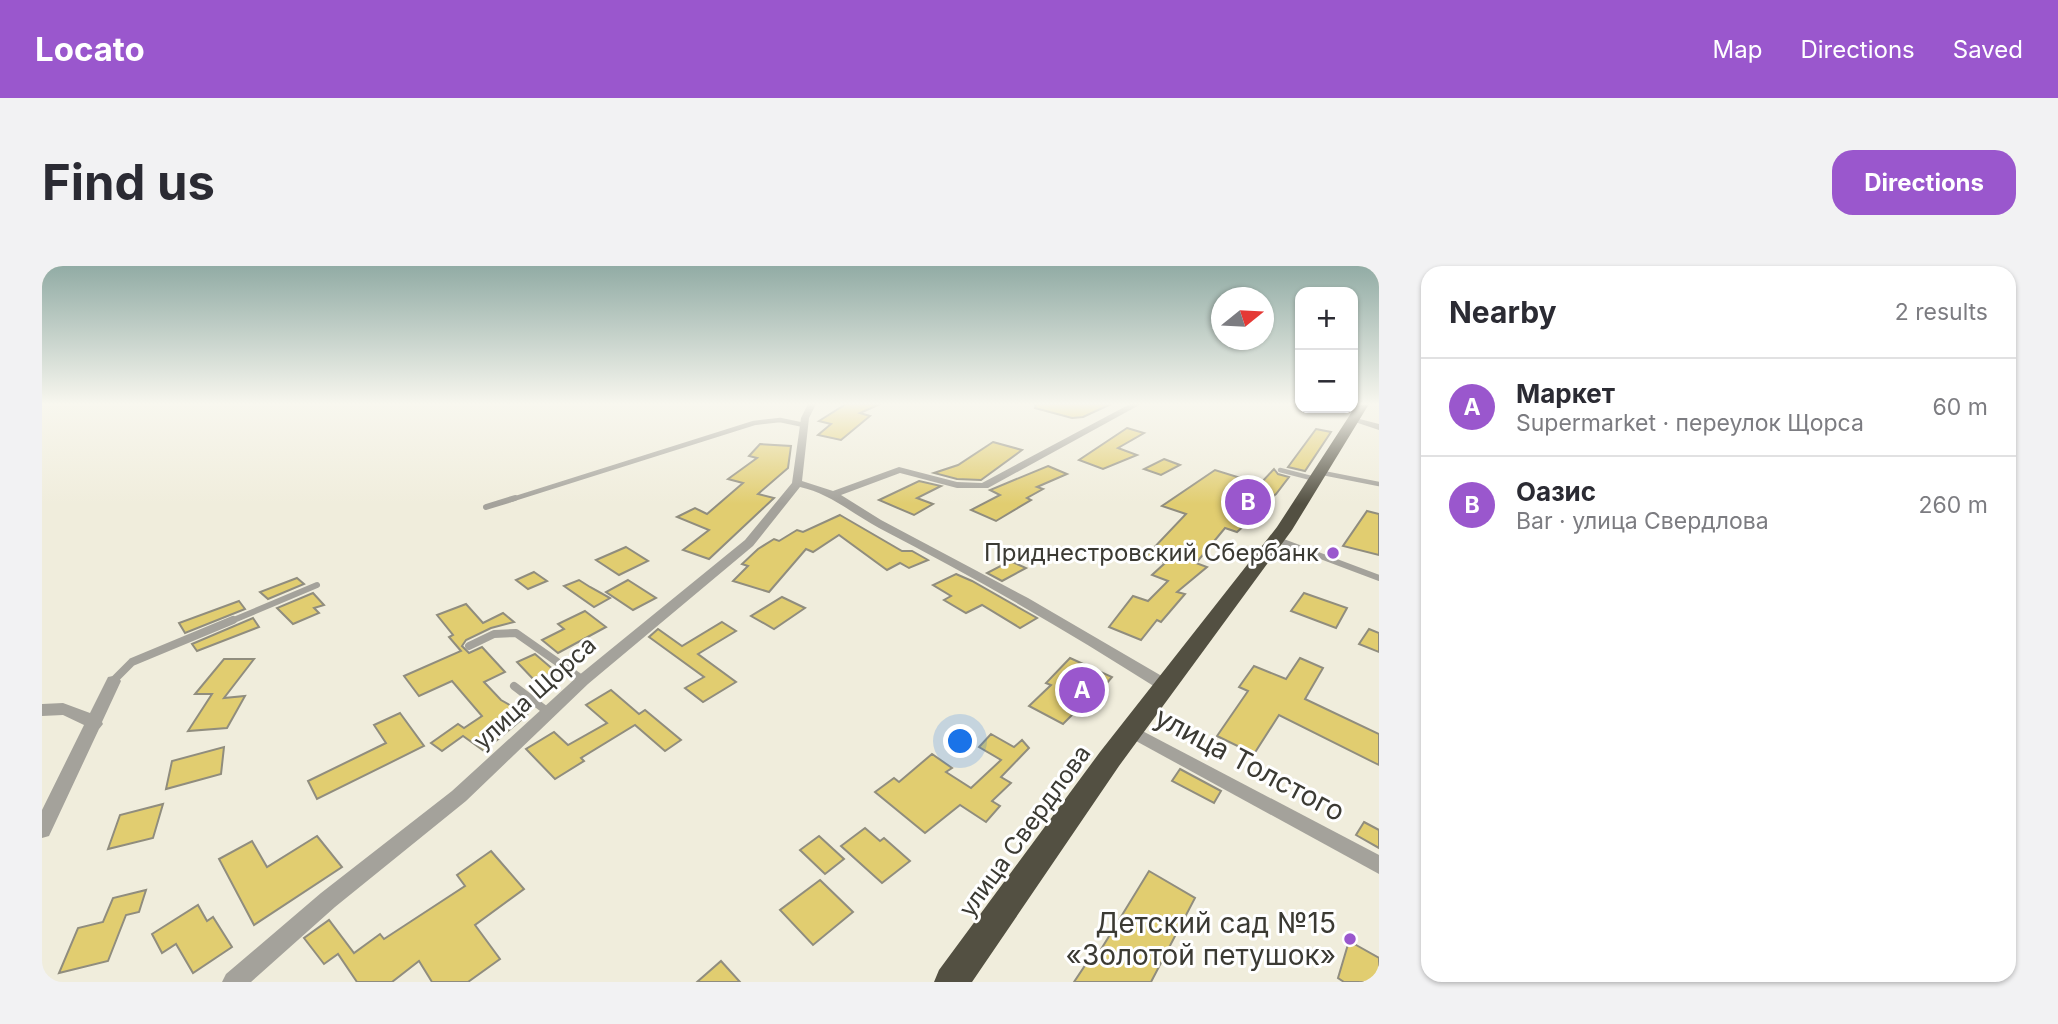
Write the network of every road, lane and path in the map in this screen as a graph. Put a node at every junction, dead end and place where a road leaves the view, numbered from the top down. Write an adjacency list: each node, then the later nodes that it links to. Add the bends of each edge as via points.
1 (708, 437): 10 (lane)
2 (803, 437): 7 (street)
3 (1075, 437): 9 (street, via 984,486 966,487 899,470)
4 (1344, 437): 6 (highway, улица Свердлова)
5 (1280, 470): 6 (lane)
6 (1321, 477): 8 (lane); 11 (highway, улица Свердлова)
7 (797, 483): 9 (street); 15 (street, улица Щорса, via 749,543)
8 (1379, 484)
9 (835, 494): 18 (street, via 855,510 955,561)
10 (486, 507)
11 (1278, 540): 12 (lane); 18 (highway, улица Свердлова)
12 (1379, 578)
13 (317, 585): 16 (lane, via 132,662)
14 (469, 646): 15 (lane, via 495,634 516,633)
15 (583, 680): 20 (street, улица Щорса)
16 (113, 681): 21 (street)
17 (514, 686): 20 (lane)
18 (1166, 686): 22 (highway, улица Свердлова)
19 (42, 710): 21 (street, via 74,710)
20 (548, 712): 25 (street, улица Щорса, via 460,796 328,900)
21 (95, 724): 23 (street)
22 (1131, 731): 24 (street, улица Толстого); 26 (highway, улица Свердлова)
23 (42, 830)
24 (1379, 865)
25 (234, 982)
26 (951, 982)

